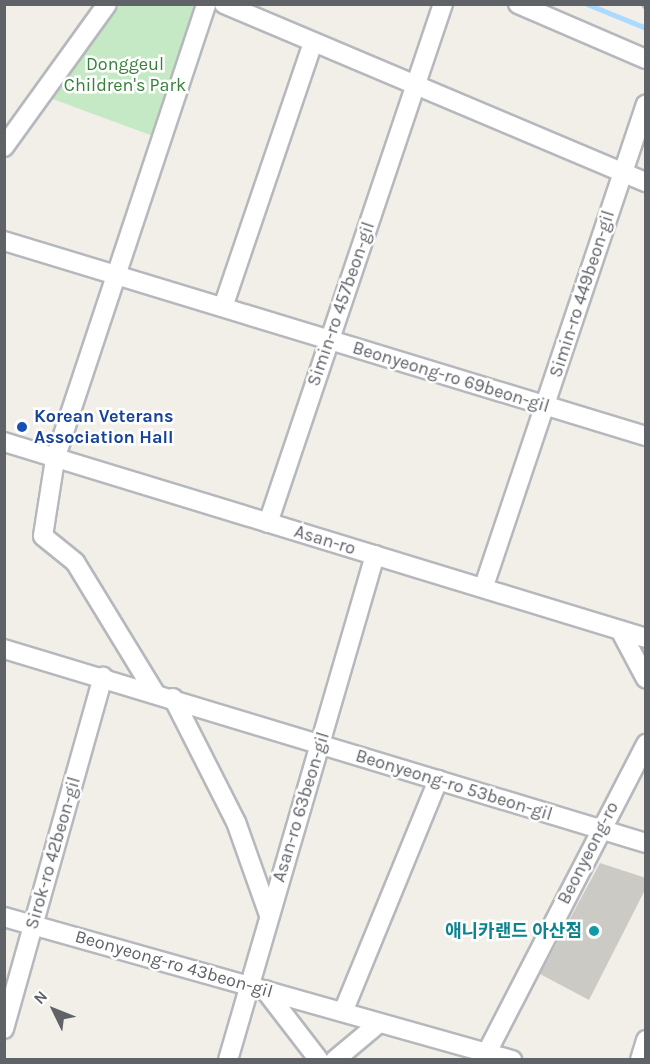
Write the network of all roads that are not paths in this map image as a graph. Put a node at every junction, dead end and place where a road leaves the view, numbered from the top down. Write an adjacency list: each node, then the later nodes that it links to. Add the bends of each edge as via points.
1 (107, 4): 10 (street)
2 (206, 4): 14 (street)
3 (224, 4): 6 (street)
4 (443, 4): 8 (street, Simin-ro 457beon-gil)
5 (518, 4): 7 (street)
6 (313, 42): 8 (street); 15 (street)
7 (645, 59)
8 (415, 85): 11 (street); 16 (street, Simin-ro 457beon-gil)
9 (645, 105): 11 (street, Simin-ro 449beon-gil)
10 (4, 147)
11 (623, 173): 12 (street); 17 (street, Simin-ro 449beon-gil)
12 (645, 182)
13 (4, 241): 14 (street, Beonyeong-ro 69beon-gil)
14 (116, 275): 15 (street, Beonyeong-ro 69beon-gil); 20 (street)
15 (223, 307): 16 (street, Beonyeong-ro 69beon-gil)
16 (329, 340): 17 (street, Beonyeong-ro 69beon-gil); 21 (street, Simin-ro 457beon-gil)
17 (545, 405): 18 (street, Beonyeong-ro 69beon-gil); 23 (street, Simin-ro 449beon-gil)
18 (645, 436)
19 (4, 442): 20 (street, Asan-ro)
20 (54, 459): 21 (street, Asan-ro); 29 (street, via 43,536 75,562)
21 (268, 523): 22 (street, Asan-ro)
22 (375, 555): 23 (street, Asan-ro); 31 (street, Asan-ro 63beon-gil)
23 (484, 586): 24 (street, Asan-ro)
24 (620, 630): 25 (street, Asan-ro); 28 (street)
25 (645, 638)
26 (4, 649): 27 (street, Beonyeong-ro 53beon-gil)
27 (103, 677): 29 (street, Beonyeong-ro 53beon-gil); 38 (street, Sirok-ro 42beon-gil)
28 (645, 679)
29 (154, 693): 30 (street, Beonyeong-ro 53beon-gil)
30 (173, 698): 31 (street, Beonyeong-ro 53beon-gil); 36 (street, via 236,822)
31 (321, 744): 33 (street, Beonyeong-ro 53beon-gil); 36 (street, Asan-ro 63beon-gil)
32 (645, 744): 34 (street, Beonyeong-ro)
33 (438, 780): 34 (street, Beonyeong-ro 53beon-gil); 40 (street)
34 (599, 829): 35 (street, Beonyeong-ro 53beon-gil); 44 (street, Beonyeong-ro)
35 (645, 843)
36 (269, 915): 39 (street, Asan-ro 63beon-gil)
37 (4, 916): 38 (street, Beonyeong-ro 43beon-gil)
38 (33, 924): 39 (street, Beonyeong-ro 43beon-gil); 42 (street, Sirok-ro 42beon-gil)
39 (256, 988): 40 (street, Beonyeong-ro 43beon-gil); 45 (street, Asan-ro 63beon-gil); 46 (street)
40 (343, 1012): 41 (street, Beonyeong-ro 43beon-gil)
41 (379, 1023): 44 (street, Beonyeong-ro 43beon-gil); 47 (street)
42 (4, 1029)
43 (645, 1040): 49 (street)
44 (484, 1057): 48 (street, Beonyeong-ro 43beon-gil)
45 (228, 1059)
46 (319, 1059)
47 (335, 1059)
48 (513, 1059)
49 (640, 1059)

